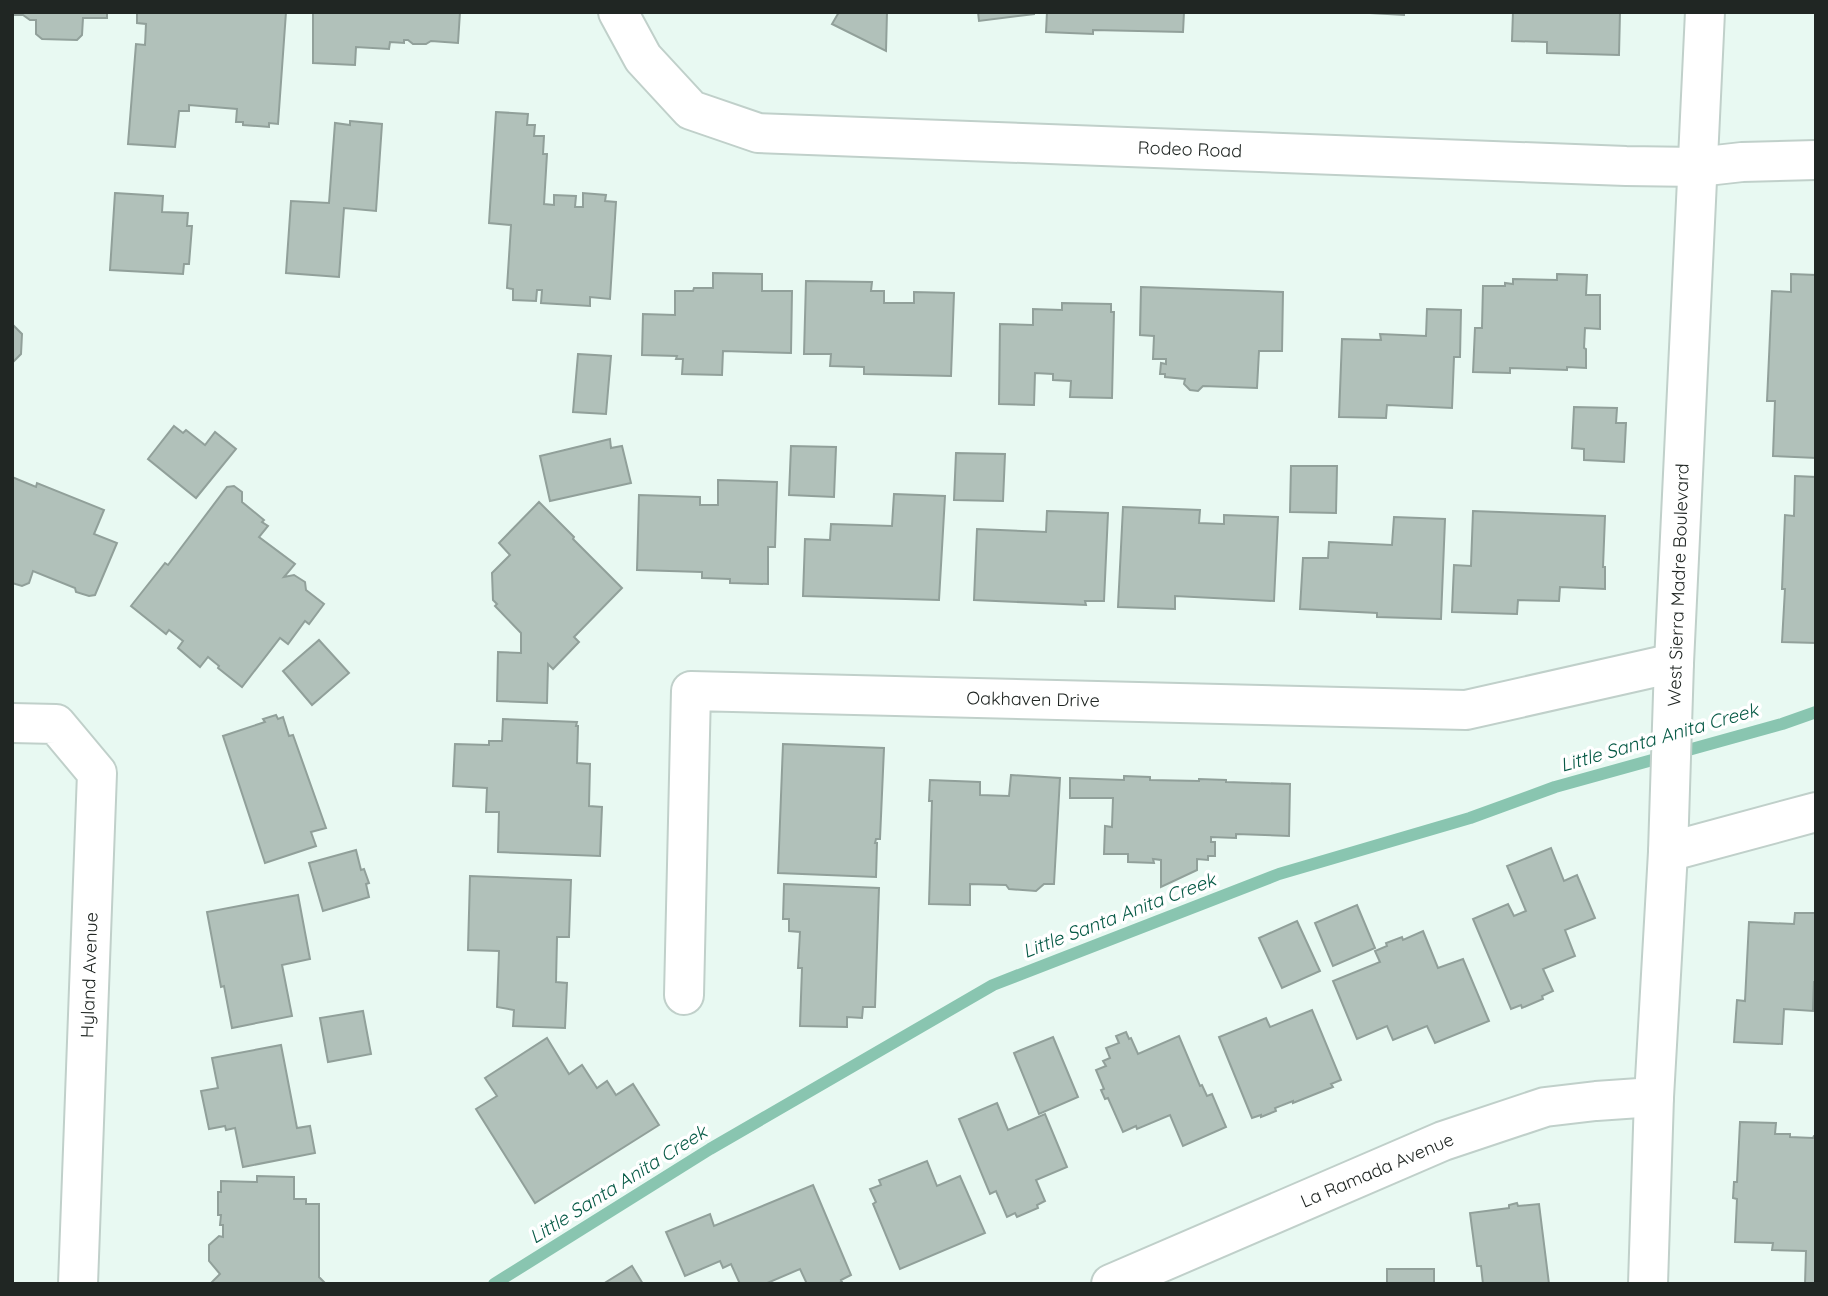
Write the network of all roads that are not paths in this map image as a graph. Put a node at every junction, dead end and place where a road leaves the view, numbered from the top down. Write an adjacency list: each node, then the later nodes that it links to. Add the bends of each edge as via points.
1 (618, 12): 4 (street, Rodeo Road, via 643,58 691,110 758,133)
2 (1705, 12): 4 (street, West Sierra Madre Boulevard)
3 (1816, 160): 4 (street, Rodeo Road)
4 (1698, 167): 5 (street, West Sierra Madre Boulevard)
5 (1674, 663): 8 (street, West Sierra Madre Boulevard); 9 (street, Oakhaven Drive, via 1466,710 691,691)
6 (12, 723): 11 (street, Hyland Avenue, via 56,724 97,773)
7 (1816, 812): 8 (street)
8 (1668, 852): 10 (street, West Sierra Madre Boulevard)
9 (684, 995)
10 (1654, 1097): 12 (street, La Ramada Avenue, via 1545,1107 1443,1141); 13 (street, West Sierra Madre Boulevard)
11 (78, 1284)
12 (1111, 1284)
13 (1648, 1284)

